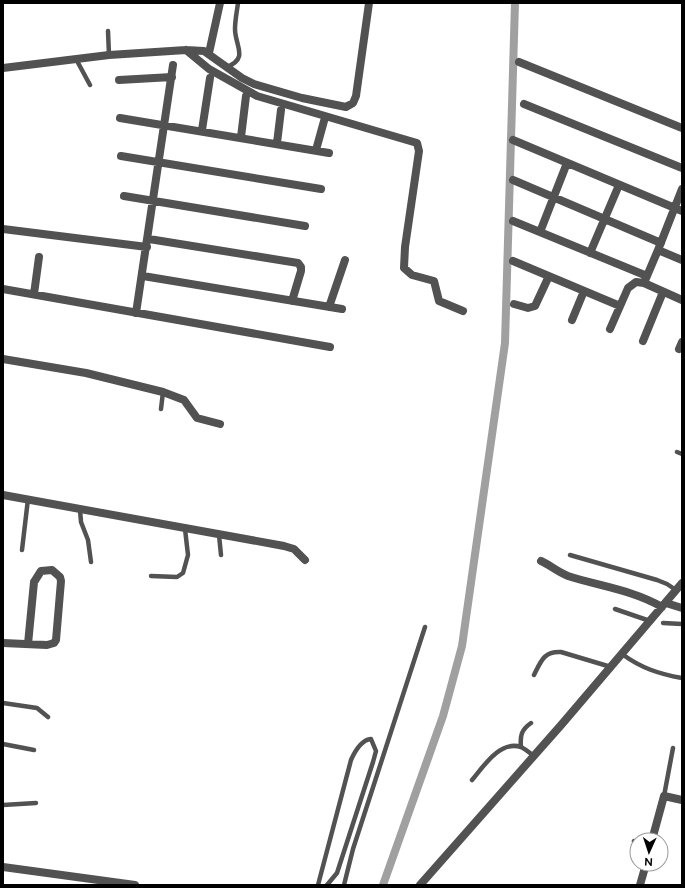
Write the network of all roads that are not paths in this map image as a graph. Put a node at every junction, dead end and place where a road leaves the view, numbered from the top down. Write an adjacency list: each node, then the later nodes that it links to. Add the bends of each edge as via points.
1 (220, 3): 6 (street)
2 (238, 3): 11 (lane, via 235,29 239,54 235,64)
3 (369, 3): 11 (street, via 356,96 353,103 346,108 254,84)
4 (108, 31): 7 (lane)
5 (186, 50): 6 (street); 7 (street); 67 (street, via 209,69 257,96 417,143 419,151 404,268 412,275 434,282 439,301)
6 (209, 53): 11 (street)
7 (110, 55): 8 (street)
8 (76, 59): 12 (street); 16 (lane)
9 (519, 62): 23 (street)
10 (173, 66): 13 (street)
11 (227, 67)
12 (3, 68)
13 (172, 77): 15 (street); 22 (street)
14 (210, 78): 24 (street)
15 (119, 80)
16 (90, 85)
17 (246, 96): 25 (street)
18 (524, 104): 33 (street)
19 (281, 110): 27 (street)
20 (120, 118): 22 (street)
21 (324, 121): 28 (street)
22 (165, 124): 24 (street); 31 (street)
23 (682, 128)
24 (202, 130): 25 (street)
25 (240, 137): 27 (street)
26 (513, 140): 32 (street)
27 (277, 143): 28 (street)
28 (316, 150): 29 (street)
29 (329, 152)
30 (121, 156): 31 (street)
31 (160, 162): 36 (street); 40 (street)
32 (567, 163): 35 (street); 39 (street)
33 (682, 168)
34 (513, 180): 39 (street)
35 (619, 185): 41 (street); 42 (street)
36 (322, 189)
37 (682, 189): 41 (street)
38 (124, 196): 40 (street)
39 (554, 198): 42 (street); 46 (street)
40 (154, 201): 44 (street); 47 (street)
41 (678, 210): 48 (street)
42 (604, 219): 48 (street); 49 (street)
43 (513, 222): 46 (street)
44 (305, 226)
45 (3, 229): 47 (street)
46 (540, 232): 49 (street)
47 (148, 243): 54 (street); 62 (street, via 298,263 301,271)
48 (660, 246): 52 (street); 56 (street)
49 (590, 253): 56 (street)
50 (39, 257): 60 (street)
51 (345, 260): 65 (street)
52 (682, 260)
53 (513, 261): 55 (street)
54 (142, 276): 62 (street); 68 (street)
55 (549, 276): 58 (street); 63 (street, via 535,306 528,308)
56 (646, 280): 59 (street); 64 (street, via 631,284)
57 (3, 289): 60 (street)
58 (584, 291): 64 (street); 69 (street)
59 (664, 292): 61 (street); 71 (street)
60 (34, 294): 68 (street)
61 (682, 300)
62 (292, 301): 65 (street)
63 (514, 304)
64 (620, 306): 70 (street)
65 (329, 307): 66 (street)
66 (342, 310)
67 (463, 311)
68 (136, 313): 72 (street)
69 (572, 320)
70 (610, 329)
71 (643, 341)
72 (330, 347)
73 (3, 359): 74 (street, via 86,373)
74 (163, 392): 75 (lane); 76 (street, via 184,400 197,418)
75 (161, 409)
76 (220, 424)
77 (3, 495): 78 (street)
78 (28, 499): 79 (street); 82 (lane)
79 (80, 510): 80 (street); 87 (lane)
80 (185, 529): 81 (street); 88 (lane, via 188,555 183,573 177,577)
81 (219, 535): 83 (lane); 85 (street, via 284,546 294,549)
82 (22, 550)
83 (220, 555)
84 (570, 556): 90 (lane, via 657,580)
85 (305, 560)
86 (541, 561): 91 (street, via 566,575)
87 (91, 562)
88 (151, 576)
89 (682, 583): 90 (street)
90 (676, 590): 91 (street)
91 (664, 605): 92 (street); 94 (street)
92 (682, 608)
93 (615, 609): 94 (lane)
94 (650, 621): 100 (street)
95 (663, 623): 96 (lane)
96 (682, 624)
97 (425, 627): 123 (lane, via 353,849)
98 (3, 643): 99 (street)
99 (28, 644): 99 (street, via 34,582 40,571 52,570 61,581 56,640 48,645)
100 (622, 654): 101 (street); 103 (lane, via 650,671)
101 (611, 667): 102 (lane, via 561,652 553,652 543,658); 111 (street)
102 (534, 675)
103 (682, 678)
104 (3, 703): 105 (lane, via 37,708)
105 (48, 717)
106 (531, 723): 108 (lane, via 523,728)
107 (3, 744): 110 (lane)
108 (521, 747): 111 (lane); 112 (lane, via 503,748)
109 (673, 748): 113 (lane)
110 (34, 750)
111 (534, 756): 124 (street)
112 (472, 780)
113 (664, 796): 114 (street); 117 (street)
114 (682, 800)
115 (36, 803): 116 (lane)
116 (3, 805)
117 (654, 832)
118 (3, 867): 120 (street)
119 (644, 872): 125 (street)
120 (135, 885)
121 (318, 885): 122 (lane, via 351,760 365,740 371,739 376,751 373,762 337,873)
122 (327, 885)
123 (344, 885)
124 (420, 885)
125 (640, 885)

